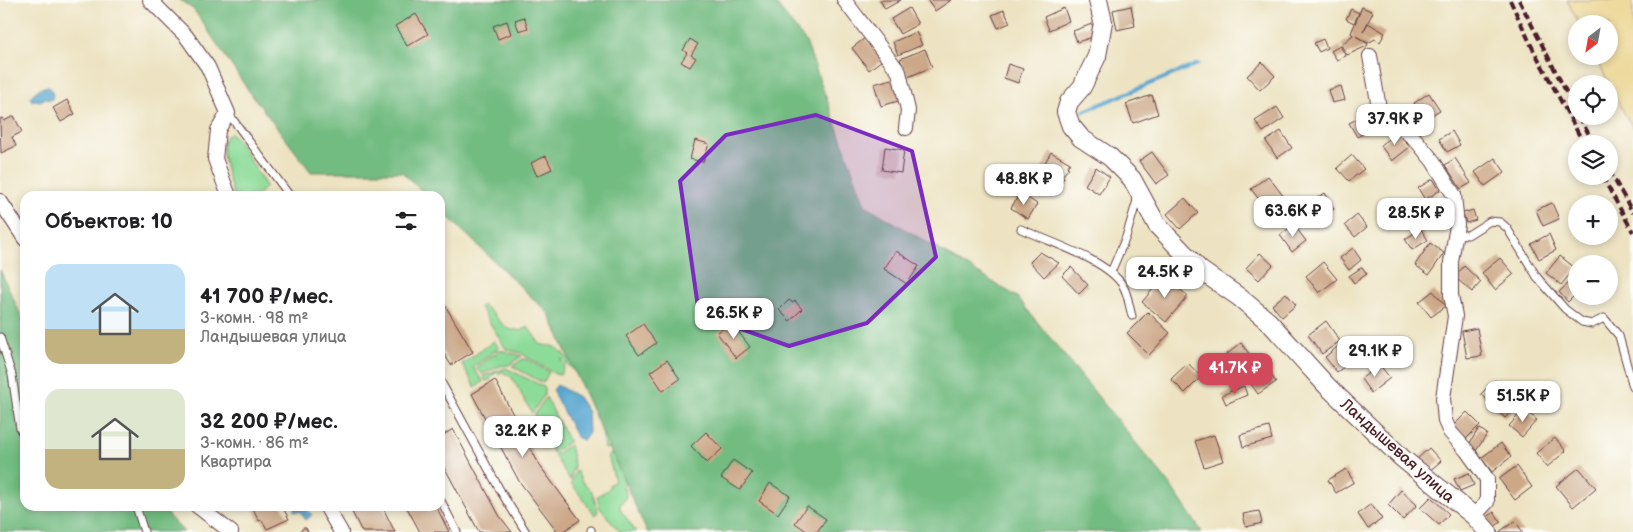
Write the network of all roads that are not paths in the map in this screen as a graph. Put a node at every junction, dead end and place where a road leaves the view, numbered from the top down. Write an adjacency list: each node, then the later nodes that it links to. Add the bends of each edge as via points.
1 (150, 0): 5 (street, via 186,36 203,59)
2 (844, 0): 6 (street, via 899,72 908,110)
3 (1098, 0): 9 (street, Ландышевая улица, via 1103,22 1096,56 1066,112 1070,126 1081,138 1110,157)
4 (1370, 56): 13 (street, via 1378,114 1385,122 1415,139 1433,161 1454,195)
5 (228, 113): 7 (street, via 218,130 215,159); 8 (lane)
6 (906, 128)
7 (228, 191)
8 (286, 191)
9 (1140, 192): 14 (lane); 24 (street, Ландышевая улица, via 1158,225 1200,270 1240,297 1268,322 1327,386 1402,458)
10 (0, 201): 12 (street)
11 (1021, 229): 14 (lane, via 1099,263)
12 (20, 231)
13 (1456, 234): 17 (lane, via 1468,235 1490,221 1500,222 1507,228 1537,277 1565,309 1582,322 1592,324 1604,318 1619,336); 24 (street, via 1451,270 1455,316 1443,398 1445,421 1450,432 1487,479 1487,502)
14 (1111, 272): 15 (lane, via 1123,286)
15 (1132, 316)
16 (0, 338): 19 (lane, via 12,375)
17 (1633, 386)
18 (445, 389): 29 (lane)
19 (20, 429)
20 (445, 509): 28 (lane)
21 (138, 511): 25 (lane)
22 (204, 511): 26 (street)
23 (329, 511): 27 (street)
24 (1474, 516): 30 (street, Ландышевая улица)
25 (144, 532)
26 (231, 532)
27 (341, 532)
28 (457, 532)
29 (526, 532)
30 (1488, 532)

